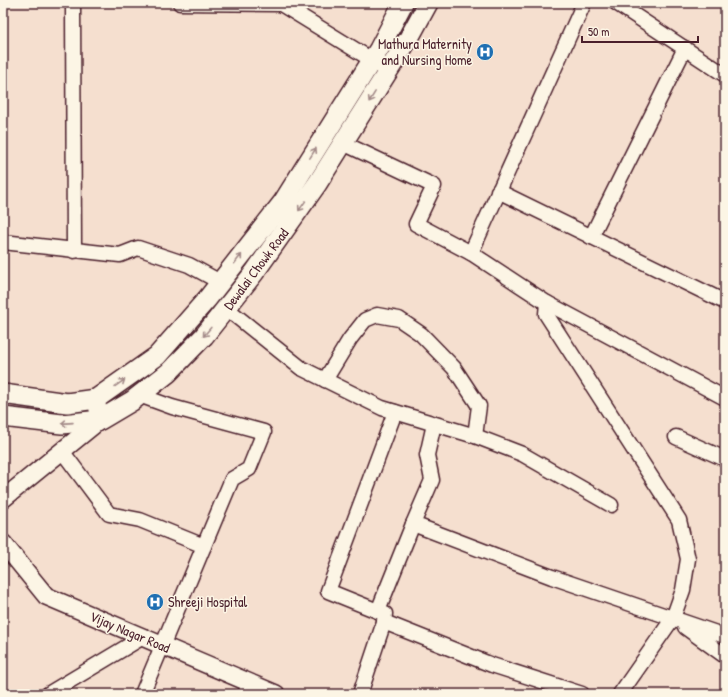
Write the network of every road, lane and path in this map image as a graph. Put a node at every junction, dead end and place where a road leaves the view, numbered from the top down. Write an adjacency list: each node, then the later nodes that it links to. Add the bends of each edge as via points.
1 (73, 3): 16 (street)
2 (180, 3): 3 (street)
3 (185, 3): 9 (street, via 281,4)
4 (403, 3): 9 (main road, Dewalai Chowk Road)
5 (428, 3): 10 (main road, Dewalai Chowk Road)
6 (584, 3): 13 (street)
7 (616, 3): 8 (street)
8 (685, 48): 11 (street); 14 (street)
9 (372, 60): 10 (street); 18 (main road, Dewalai Chowk Road, one-way to 9, via 283,202)
10 (387, 72): 12 (main road, Dewalai Chowk Road, one-way to 12)
11 (725, 75)
12 (343, 143): 17 (street, via 434,186 416,224); 21 (main road, Dewalai Chowk Road, one-way to 21, via 254,273)
13 (498, 191): 14 (street); 17 (street)
14 (591, 236): 19 (street)
15 (3, 242): 16 (street)
16 (74, 251): 18 (street, via 120,256 138,248 189,265)
17 (471, 253): 20 (street)
18 (220, 282): 26 (main road, Dewalai Chowk Road, one-way to 18, via 157,356)
19 (725, 302)
20 (547, 303): 25 (street); 41 (street, via 546,314 679,520 688,559 683,590)
21 (226, 308): 22 (street, via 301,368); 24 (main road, Dewalai Chowk Road, one-way to 24, via 204,336 168,373)
22 (325, 380): 27 (street); 31 (street, via 365,320 377,316 399,319 421,334 454,368 479,406)
23 (3, 394): 26 (main road, Dewalai Chowk Road, via 67,403)
24 (139, 395): 29 (main road, Dewalai Chowk Road); 39 (street, via 172,407 264,432 249,469 232,479)
25 (725, 398)
26 (96, 399): 29 (street)
27 (395, 412): 30 (street); 40 (street, via 328,591)
28 (3, 417): 29 (main road, Dewalai Chowk Road, one-way to 28, via 62,424)
29 (100, 420): 33 (street)
30 (434, 424): 31 (street); 37 (street, via 427,456 432,480)
31 (475, 436): 36 (street, via 522,454)
32 (676, 437): 34 (street)
33 (62, 451): 35 (street); 39 (street, via 109,514 140,520)
34 (725, 459)
35 (3, 498)
36 (611, 505)
37 (413, 524): 40 (street); 41 (street, via 552,577)
38 (3, 543): 43 (street, Vijay Nagar Road, via 46,596)
39 (204, 546): 44 (street)
40 (381, 617): 50 (street); 51 (street, via 492,665)
41 (673, 618): 42 (street); 45 (street); 52 (street)
42 (725, 636)
43 (144, 637): 44 (street, Vijay Nagar Road); 47 (street)
44 (163, 646): 46 (street, Vijay Nagar Road); 48 (street)
45 (725, 656)
46 (248, 688): 49 (street, Vijay Nagar Road)
47 (48, 694)
48 (142, 694)
49 (276, 694)
50 (360, 694)
51 (582, 694)
52 (620, 694)

